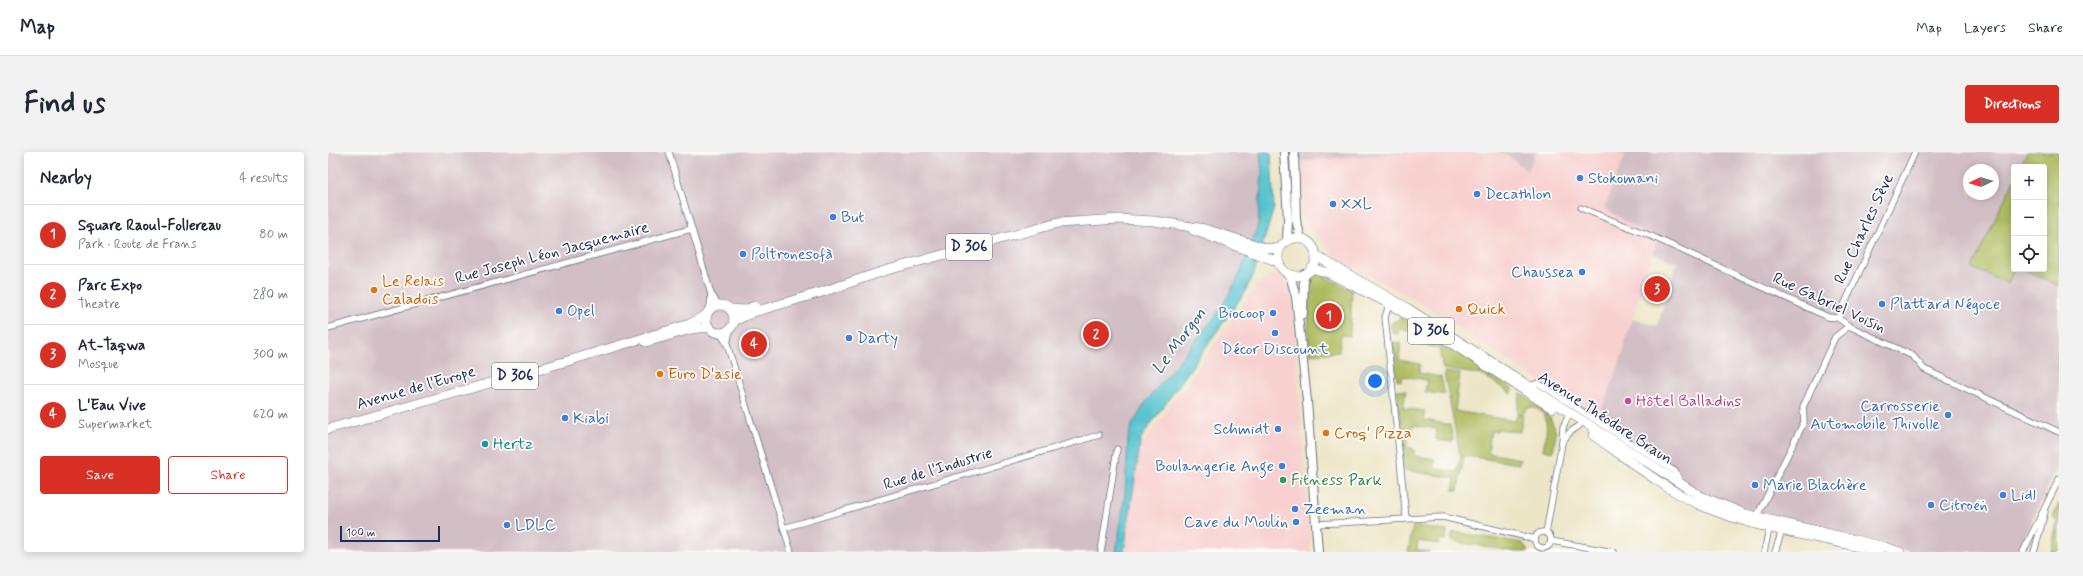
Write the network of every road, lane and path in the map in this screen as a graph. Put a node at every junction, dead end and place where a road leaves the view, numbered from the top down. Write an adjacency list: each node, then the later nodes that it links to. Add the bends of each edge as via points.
1 (669, 152): 6 (street)
2 (1284, 152): 8 (street)
3 (1294, 152): 7 (street, via 1296,220)
4 (1915, 152): 22 (street, Rue Charles Sève)
5 (1581, 208): 22 (street, Rue Gabriel Voisin, via 1651,236 1828,317)
6 (690, 229): 17 (street); 26 (street, Rue Joseph Léon Jacquemaire)
7 (1301, 238): 8 (main road); 11 (main road, via 1312,244)
8 (1287, 240): 9 (main road)
9 (1279, 249): 10 (main road, D 306); 12 (main road)
10 (1264, 252): 12 (main road, D 306); 16 (main road, D 306, via 1204,236 1181,225 1119,219 1058,223)
11 (1316, 256): 13 (main road); 18 (main road, Avenue Théodore Braun / D 306)
12 (1279, 262): 14 (main road, via 1283,270)
13 (1312, 268): 15 (main road); 18 (main road, Avenue Théodore Braun / D 306)
14 (1290, 274): 15 (main road); 31 (street, via 1296,297)
15 (1304, 274): 31 (street)
16 (849, 282): 20 (main road, D 306, via 820,287 745,310); 23 (main road, D 306, via 754,312)
17 (711, 294): 19 (street); 21 (street)
18 (1391, 301): 32 (main road, Avenue Théodore Braun / D 306); 32 (main road, Avenue Théodore Braun / D 306); 42 (street, via 1385,317)
19 (719, 305): 20 (main road); 21 (main road)
20 (731, 309): 23 (main road)
21 (708, 312): 25 (main road); 30 (main road, Avenue de l'Europe / D 306, via 690,324)
22 (1838, 318): 24 (street, Rue Gabriel Voisin)
23 (734, 321): 27 (main road)
24 (1848, 326): 35 (street, Rue Gabriel Voisin, via 1913,356 1924,369); 41 (street, via 1834,337 1803,407 1804,422)
25 (709, 327): 28 (main road); 30 (main road, Avenue de l'Europe / D 306)
26 (328, 328)
27 (730, 330): 28 (main road); 29 (street)
28 (720, 333): 29 (street)
29 (727, 344): 46 (street)
30 (605, 350): 34 (main road, Avenue de l'Europe / D 306)
31 (1302, 357): 44 (street)
32 (1572, 413): 33 (main road, Avenue Théodore Braun / D 306); 37 (street, via 1563,427); 41 (main road, Avenue Théodore Braun / D 306, via 1680,485 1721,505)
33 (1579, 426): 37 (street); 43 (main road, Avenue Théodore Braun / D 306, via 1676,492 1722,513)
34 (328, 429)
35 (2059, 432)
36 (1099, 435): 46 (street, Rue de l'Industrie)
37 (1562, 442): 47 (street)
38 (1117, 449): 52 (street)
39 (2059, 479): 40 (street)
40 (2047, 502): 59 (street); 60 (street)
41 (1757, 516): 43 (main road, Avenue Théodore Braun / D 306)
42 (1406, 518): 44 (street); 48 (street, via 1444,516)
43 (1770, 523): 45 (main road, Avenue Théodore Braun / D 306); 55 (street)
44 (1317, 524): 53 (street)
45 (1783, 526): 56 (street); 57 (main road, Avenue Théodore Braun / D 306); 58 (main road, Avenue Théodore Braun / D 306, via 1885,546)
46 (784, 528): 51 (street)
47 (1546, 533): 48 (street, via 1540,533); 49 (street)
48 (1535, 539): 50 (street)
49 (1551, 541): 50 (street); 54 (street)
50 (1542, 550)
51 (791, 552)
52 (1101, 552)
53 (1318, 552)
54 (1614, 552)
55 (1764, 552)
56 (1775, 552)
57 (1879, 552)
58 (1900, 552)
59 (2023, 552)
60 (2034, 552)

